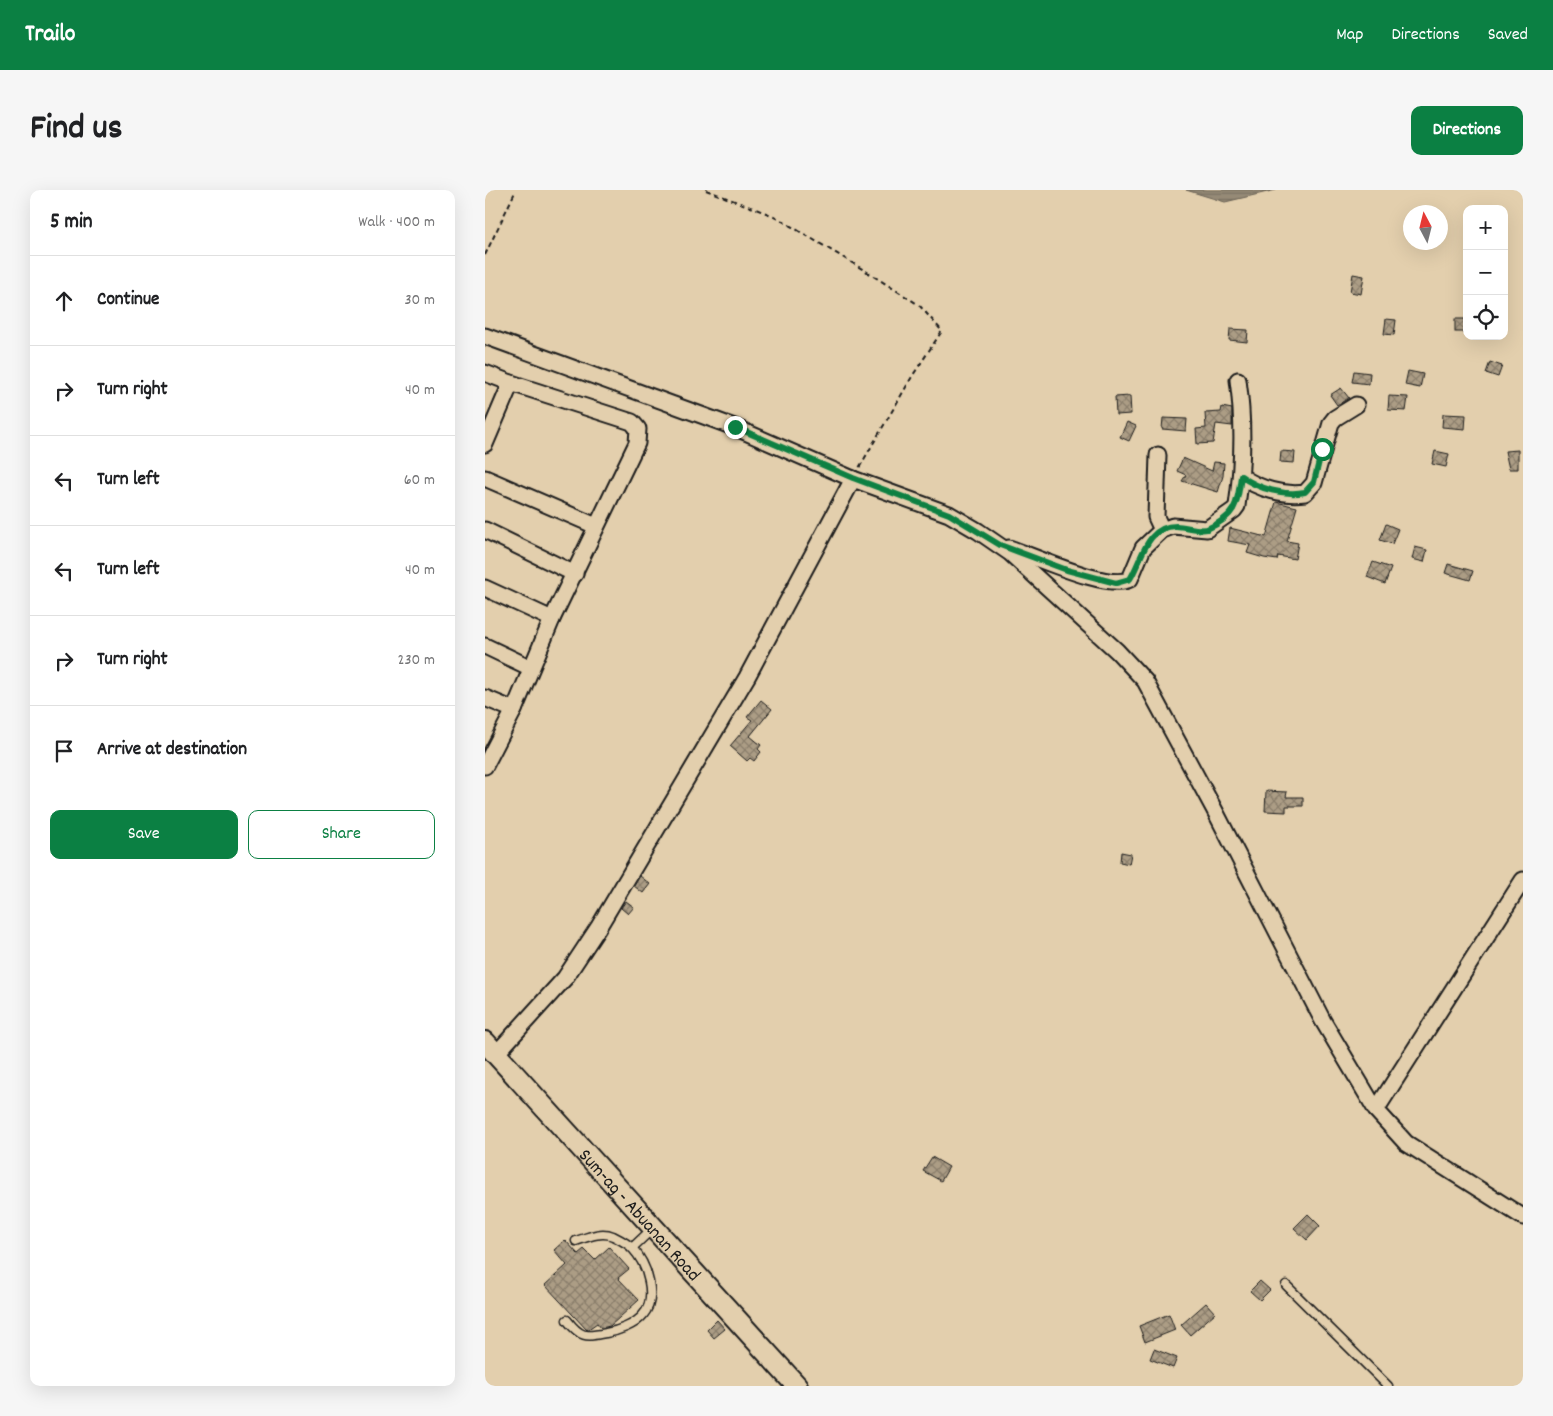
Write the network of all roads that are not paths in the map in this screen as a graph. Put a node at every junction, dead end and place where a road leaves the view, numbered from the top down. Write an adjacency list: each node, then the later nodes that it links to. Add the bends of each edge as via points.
1 (485, 336): 10 (street, via 735,427)
2 (485, 373): 4 (street)
3 (1238, 380): 8 (street, via 1243,424)
4 (511, 383): 6 (street); 11 (street, via 632,422 638,430 637,443)
5 (1356, 405): 8 (street, via 1331,423 1314,482 1305,492 1283,493)
6 (485, 444)
7 (1158, 455): 13 (street, via 1156,509)
8 (1241, 476): 13 (street, via 1237,506 1213,527 1203,530 1173,526)
9 (485, 478): 11 (street)
10 (853, 478): 14 (street, via 949,514); 24 (street, via 747,677 598,928 565,978)
11 (596, 526): 15 (street)
12 (485, 530): 15 (street)
13 (1162, 530): 14 (street, via 1143,548 1130,579 1120,583 1067,570)
14 (1000, 545): 25 (street, via 1117,651 1145,681 1323,1021)
15 (575, 574): 17 (street)
16 (485, 588): 17 (street)
17 (552, 619): 19 (street)
18 (485, 646): 19 (street)
19 (531, 668): 21 (street)
20 (485, 698): 21 (street)
21 (515, 710): 22 (street)
22 (485, 766)
23 (1523, 880): 25 (street)
24 (491, 1048): 27 (main road, Sum-ag - Abuanan Road)
25 (1376, 1110): 26 (street, via 1406,1143)
26 (1523, 1218)
27 (654, 1228): 29 (lane); 32 (main road, Sum-ag - Abuanan Road)
28 (576, 1241): 29 (lane, via 595,1234 612,1236)
29 (633, 1248): 31 (lane, via 646,1273 651,1299 643,1316 620,1330 588,1337 577,1333)
30 (1286, 1285): 33 (lane)
31 (567, 1320)
32 (797, 1386)
33 (1388, 1386)

